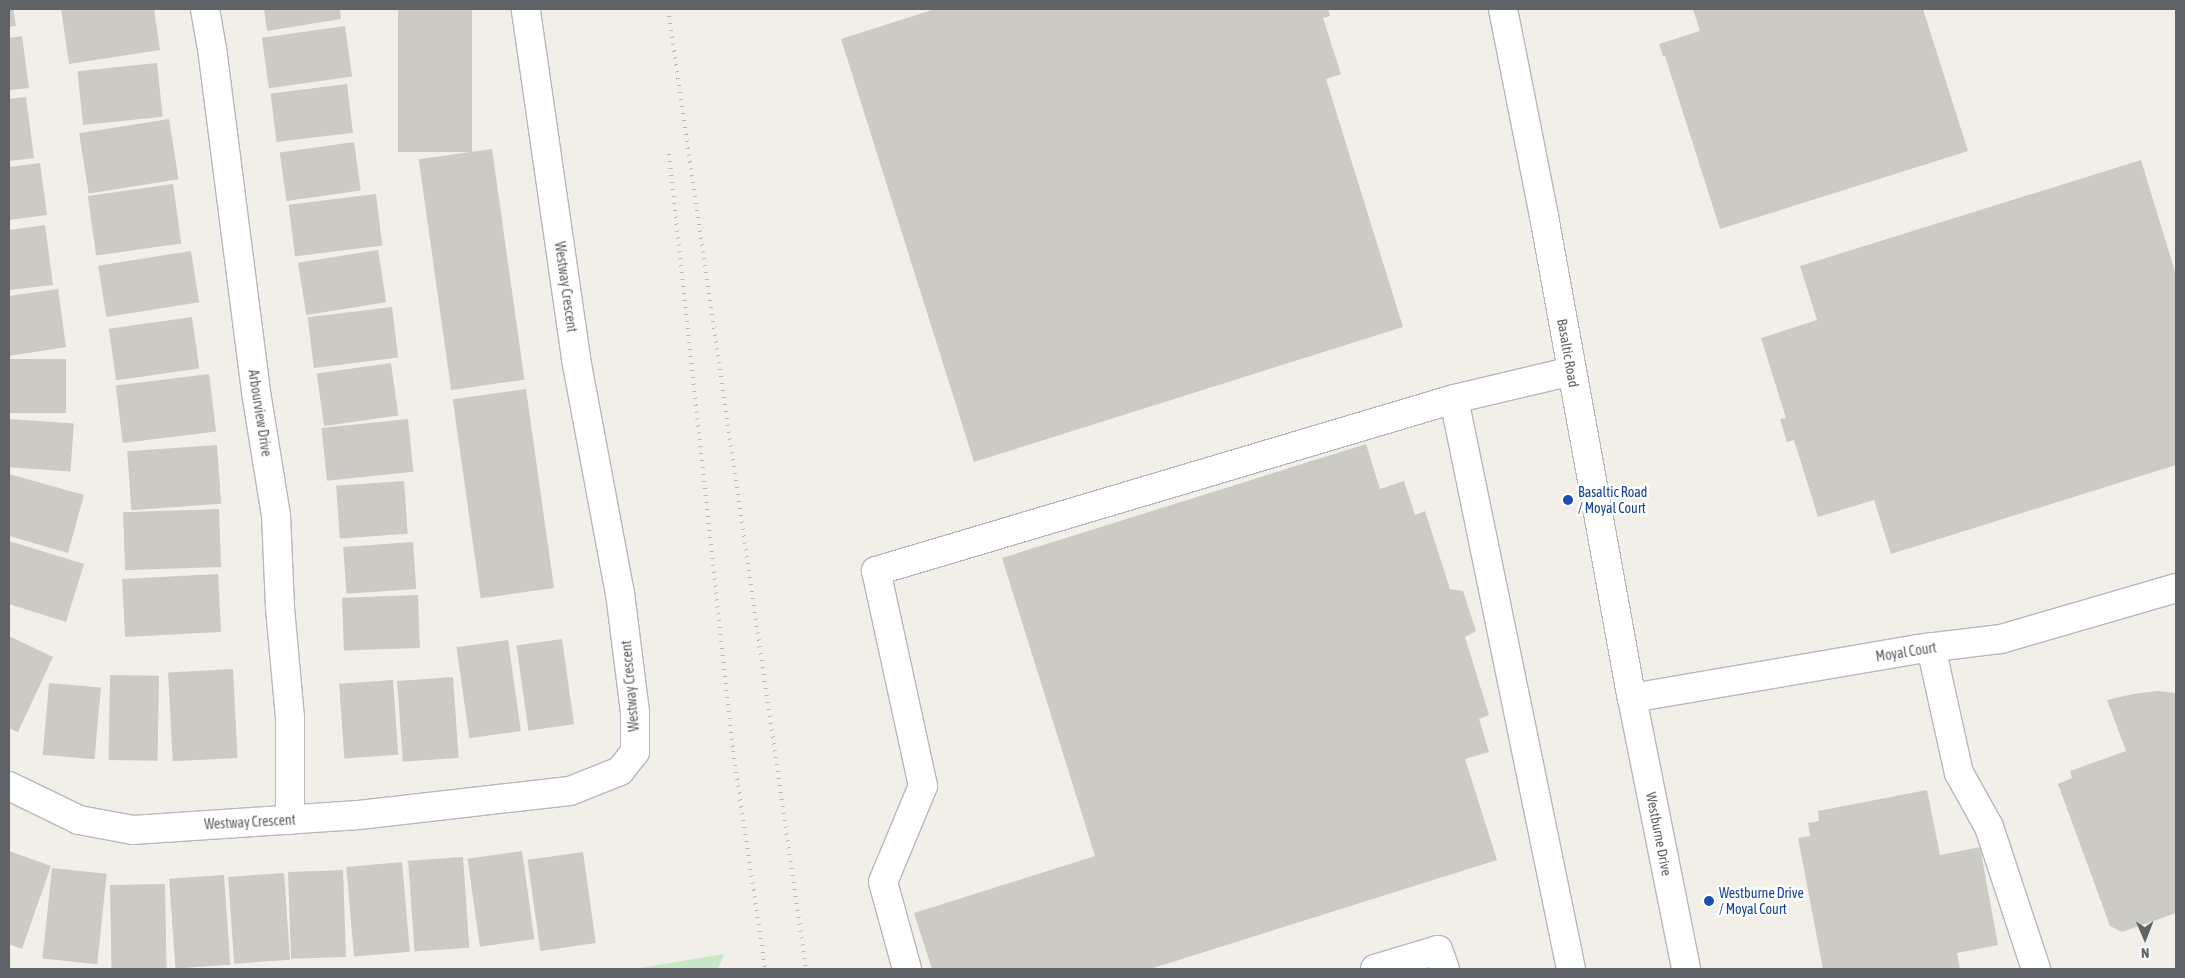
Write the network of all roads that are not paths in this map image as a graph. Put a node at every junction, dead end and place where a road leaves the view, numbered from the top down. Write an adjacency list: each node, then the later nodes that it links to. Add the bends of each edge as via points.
1 (205, 9): 10 (street, Arbourview Drive, via 256,392 276,515 290,716)
2 (526, 9): 10 (street, Westway Crescent, via 576,358 620,594 635,712 635,752 620,771 570,791)
3 (1503, 9): 4 (street, Basaltic Road)
4 (1572, 371): 5 (street); 8 (street, Basaltic Road)
5 (1454, 399): 11 (street, via 876,571 923,786 883,882); 14 (street)
6 (2176, 588): 7 (street, Moyal Court, via 2002,639)
7 (1931, 648): 8 (street, Moyal Court); 16 (street, via 1959,773 1989,827)
8 (1632, 698): 15 (street, Westburne Drive)
9 (9, 786): 10 (street, Westway Crescent, via 79,820 133,830)
10 (290, 820)
11 (907, 969)
12 (1376, 969): 13 (street, via 1438,950)
13 (1445, 969)
14 (1571, 969)
15 (1686, 969)
16 (2036, 969)

